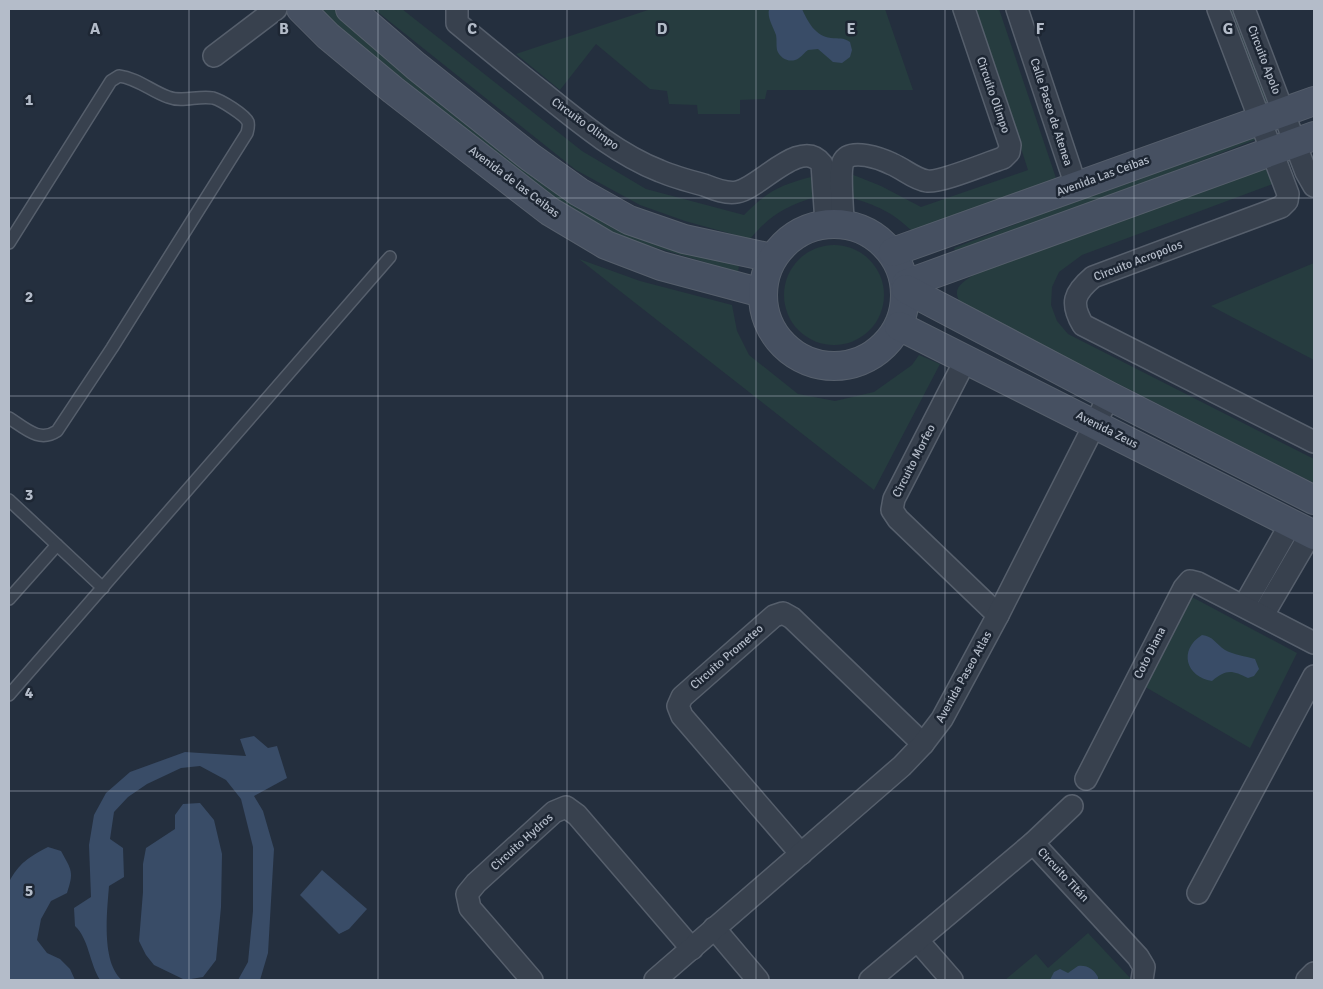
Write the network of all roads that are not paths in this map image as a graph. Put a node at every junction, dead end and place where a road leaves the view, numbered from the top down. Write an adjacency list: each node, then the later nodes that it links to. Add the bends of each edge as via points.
1 (276, 9): 9 (street)
2 (300, 9): 21 (street, Avenida de las Ceibas, via 393,90 549,211 606,245 662,266)
3 (350, 9): 19 (street, via 416,66 579,192 629,220 684,239)
4 (457, 9): 15 (street, Circuito Olimpo, via 457,23 564,110 614,148 660,172 722,191 736,192 748,189 793,159 810,155 818,158)
5 (964, 9): 15 (street, Circuito Olimpo, via 1010,152 1003,158 928,181 868,156 848,156 843,162)
6 (1017, 9): 13 (street, Calle Paseo de Atenea)
7 (1218, 9): 11 (street, Circuito Apolo)
8 (1244, 9): 11 (street, Circuito Apolo)
9 (214, 56)
10 (1314, 101): 11 (street, Avenida Las Ceibas)
11 (1272, 116): 12 (street); 13 (street, Avenida Las Ceibas)
12 (1294, 144): 14 (street); 20 (street); 27 (street, Circuito Acropolos, via 1287,201 1281,206 1093,277 1075,298 1076,312 1083,325)
13 (1076, 186): 17 (street, Avenida Las Ceibas)
14 (1314, 186)
15 (834, 223): 17 (street, via 862,228 879,238); 19 (street, via 795,234)
16 (9, 243): 25 (lane, via 111,81 118,76 179,100 212,98 247,119 247,133 57,431 48,436 38,436)
17 (892, 252): 20 (street, via 901,267)
18 (390, 257): 32 (lane)
19 (772, 258): 21 (street)
20 (906, 287): 22 (street, via 906,308); 24 (street)
21 (762, 293): 22 (street, via 766,317 777,338 795,355 818,365 842,366 865,360 885,346)
22 (899, 326): 23 (street, Avenida Zeus)
23 (965, 360): 26 (street, Avenida Zeus); 35 (street, Circuito Morfeo, via 894,499 892,510)
24 (1109, 396): 26 (street, Avenida Paseo Atlas); 29 (street)
25 (9, 418)
26 (1094, 424): 30 (street, Avenida Zeus); 35 (street, Avenida Paseo Atlas)
27 (1314, 442)
28 (9, 500): 31 (lane)
29 (1314, 500)
30 (1305, 530): 34 (street); 36 (street)
31 (57, 545): 32 (lane); 33 (lane)
32 (103, 588): 39 (lane)
33 (9, 599)
34 (1244, 606): 36 (street, Coto Diana); 41 (street, Coto Diana, via 1190,581)
35 (998, 615): 40 (street, Avenida Paseo Atlas, via 942,719)
36 (1263, 615): 37 (street, Coto Diana)
37 (1314, 643)
38 (1314, 676): 45 (street)
39 (9, 695)
40 (923, 744): 44 (street, Avenida Paseo Atlas); 44 (street, Circuito Prometeo, via 783,613 774,616 682,697 678,706 682,716)
41 (1086, 779)
42 (1072, 806): 43 (street)
43 (1033, 843): 47 (street, Circuito Titán); 55 (street, Circuito Titán, via 1138,957 1144,967)
44 (801, 854): 46 (street, Avenida Paseo Atlas)
45 (1198, 893)
46 (714, 928): 48 (street, Avenida Paseo Atlas); 52 (street)
47 (918, 941): 53 (street, Circuito Titán); 54 (street)
48 (692, 948): 50 (street, Circuito Hydros, via 577,815 566,808 554,812 467,894 470,908); 51 (street, Avenida Paseo Atlas)
49 (1314, 973): 56 (street)
50 (532, 980)
51 (655, 980)
52 (758, 980)
53 (870, 980)
54 (952, 980)
55 (1142, 980)
56 (1307, 980)

